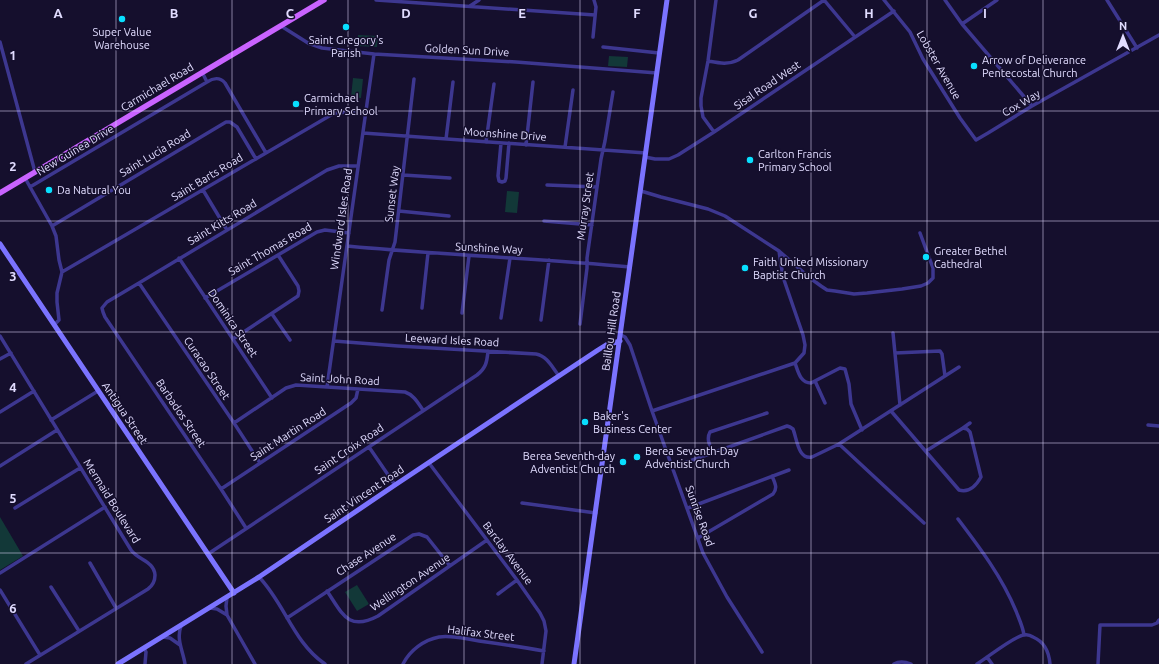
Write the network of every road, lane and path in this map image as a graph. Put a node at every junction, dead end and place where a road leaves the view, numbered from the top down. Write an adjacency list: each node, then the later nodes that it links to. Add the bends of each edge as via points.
1 (324, 0): 17 (main road, Carmichael Road)
2 (376, 0): 3 (street)
3 (386, 0): 13 (street)
4 (479, 0): 13 (street)
5 (594, 0): 15 (street)
6 (667, 0): 24 (street, Baillou Hill Road)
7 (716, 0): 26 (street)
8 (824, 0): 20 (street); 26 (street, via 738,60 727,63)
9 (884, 0): 14 (street, Lobster Avenue)
10 (945, 0): 16 (street)
11 (997, 0): 16 (street)
12 (1107, 0): 23 (street)
13 (469, 6): 15 (street)
14 (894, 11): 20 (street, Sisal Road West); 42 (street, Lobster Avenue, via 910,32 923,59)
15 (595, 15): 19 (street)
16 (962, 24): 36 (street)
17 (281, 26): 25 (street, Golden Sun Drive, via 315,46); 27 (main road, Carmichael Road)
18 (1159, 35): 23 (street, Cox Way)
19 (593, 37)
20 (855, 37): 38 (street, Sisal Road West)
21 (0, 42): 53 (street)
22 (603, 47): 24 (street)
23 (1136, 48): 36 (street, Cox Way)
24 (659, 53): 28 (street, Baillou Hill Road)
25 (374, 54): 28 (street, Golden Sun Drive, via 516,62); 37 (street, Windward Isles Road)
26 (708, 62): 38 (street, via 700,106 703,117)
27 (202, 72): 30 (street); 53 (main road, Carmichael Road)
28 (657, 74): 50 (street, Baillou Hill Road)
29 (414, 79): 40 (street, Sunset Way)
30 (207, 82): 49 (street, via 214,78 224,82); 58 (street, New Guinea Drive)
31 (453, 82): 41 (street)
32 (533, 82): 46 (street)
33 (494, 84): 43 (street)
34 (573, 90): 47 (street)
35 (613, 92): 48 (street, Murray Street)
36 (1032, 106): 42 (street, Cox Way)
37 (365, 114): 39 (street, Windward Isles Road); 49 (street, Saint Barts Road, via 336,113)
38 (714, 132): 50 (street, Sisal Road West, via 674,158 660,159)
39 (363, 133): 40 (street, Moonshine Drive); 52 (street, Windward Isles Road)
40 (407, 136): 41 (street, Moonshine Drive); 54 (street, Sunset Way)
41 (446, 139): 43 (street, Moonshine Drive)
42 (976, 140)
43 (486, 142): 44 (street, Moonshine Drive)
44 (501, 143): 45 (street, Moonshine Drive); 45 (street, via 498,176 502,182 506,178)
45 (509, 143): 46 (street, Moonshine Drive)
46 (526, 145): 47 (street, Moonshine Drive)
47 (565, 147): 48 (street, Moonshine Drive)
48 (603, 150): 50 (street, Moonshine Drive); 59 (street, Murray Street)
49 (266, 153): 51 (street, Saint Barts Road)
50 (646, 155): 61 (street, Baillou Hill Road)
51 (256, 159): 60 (street, Saint Barts Road); 67 (street, Saint Lucia Road, via 237,127 226,122)
52 (357, 166): 68 (street, Saint Kitts Road, via 339,166 327,170); 69 (street, Windward Isles Road)
53 (35, 172): 55 (main road, Carmichael Road)
54 (403, 174): 56 (street); 63 (street, Sunset Way)
55 (25, 178): 58 (street); 62 (main road, Carmichael Road)
56 (450, 178)
57 (547, 185): 59 (street)
58 (30, 187): 67 (street)
59 (597, 187): 66 (street, Murray Street)
60 (203, 190): 68 (street); 83 (street, Saint Barts Road)
61 (641, 191): 74 (street, via 720,214); 82 (street, Baillou Hill Road)
62 (0, 192)
63 (399, 211): 64 (street); 73 (street, Sunset Way)
64 (449, 216)
65 (544, 221): 66 (street)
66 (592, 225): 81 (street, Murray Street)
67 (52, 226): 83 (street)
68 (227, 230): 78 (street, Saint Kitts Road)
69 (349, 233): 72 (street, Windward Isles Road); 76 (street, Saint Thomas Road, via 319,231)
70 (920, 233): 74 (street, via 933,268 932,280 921,286 884,292 858,294 827,290)
71 (0, 244): 94 (street, Antigua Street)
72 (347, 246): 73 (street, Sunshine Way); 100 (street, Windward Isles Road)
73 (392, 250): 75 (street, Sunshine Way); 88 (street, Sunset Way)
74 (779, 251): 106 (street, via 784,281 805,345 804,352)
75 (428, 253): 77 (street, Sunshine Way); 87 (street)
76 (278, 256): 85 (street, Saint Thomas Road); 90 (street, via 298,286 299,293 296,298)
77 (469, 256): 79 (street, Sunshine Way); 89 (street)
78 (179, 258): 84 (street, Saint Kitts Road); 85 (street, Dominica Street)
79 (510, 258): 80 (street, Sunshine Way); 91 (street)
80 (549, 260): 81 (street, Sunshine Way); 92 (street)
81 (587, 263): 82 (street, Sunshine Way); 93 (street, Murray Street)
82 (630, 267): 96 (street, Baillou Hill Road)
83 (62, 272): 94 (street, via 57,293 59,320)
84 (139, 282): 86 (street, Saint Kitts Road, via 105,303); 124 (street, Curacao Street)
85 (204, 298): 98 (street, Dominica Street)
86 (102, 308): 143 (street, Barbados Street, via 105,317)
87 (422, 308)
88 (382, 310)
89 (462, 313)
90 (272, 314): 98 (street); 99 (street)
91 (501, 318)
92 (540, 320)
93 (580, 324)
94 (54, 325): 114 (street, Antigua Street)
95 (893, 333): 103 (street)
96 (621, 335): 101 (street, Baillou Hill Road); 119 (street, Sunrise Road, via 630,345)
97 (0, 336): 104 (street, Mermaid Boulevard)
98 (233, 339): 115 (street, Dominica Street)
99 (290, 340)
100 (334, 341): 102 (street, Leeward Isles Road); 111 (street, Windward Isles Road)
101 (620, 341): 108 (street, Saint Vincent Road, via 603,347); 148 (street, Baillou Hill Road)
102 (488, 351): 108 (street, Leeward Isles Road, via 539,354 547,359); 118 (street, Saint Croix Road, via 486,364 481,372)
103 (895, 352): 109 (street, via 940,351); 117 (street)
104 (11, 353): 105 (street); 113 (street, Mermaid Boulevard)
105 (0, 359)
106 (795, 363): 110 (street, via 802,380 809,383); 119 (street)
107 (959, 367): 109 (street)
108 (559, 376): 136 (street, Saint Vincent Road)
109 (945, 376): 117 (street)
110 (815, 381): 116 (street); 130 (street, via 840,368 845,369 851,404)
111 (326, 387): 112 (street, Saint John Road); 115 (street, Saint John Road, via 294,385)
112 (358, 389): 118 (street, Saint John Road, via 407,392); 135 (street, Saint Martin Road, via 356,398 351,403)
113 (34, 391): 121 (street); 123 (street, Mermaid Boulevard)
114 (98, 391): 123 (street); 154 (street, Antigua Street)
115 (272, 398): 124 (street, Saint John Road)
116 (825, 403)
117 (900, 405): 120 (street)
118 (423, 410): 132 (street, Saint Croix Road)
119 (652, 411): 138 (street, Sunrise Road)
120 (891, 411): 130 (street); 133 (street)
121 (0, 412)
122 (768, 413): 134 (street, via 710,432 708,439)
123 (51, 420): 129 (street, Mermaid Boulevard)
124 (234, 423): 135 (street, Curacao Street)
125 (970, 423): 128 (street)
126 (1148, 425): 127 (street)
127 (1159, 426)
128 (963, 428): 133 (street); 133 (street, via 970,432 981,477 968,491 959,490)
129 (57, 430): 137 (street); 139 (street, Mermaid Boulevard)
130 (862, 430): 131 (street)
131 (839, 444): 134 (street, via 812,457 806,457 799,449 793,429 786,426); 150 (street)
132 (369, 447): 142 (street); 151 (street, Saint Croix Road)
133 (926, 451)
134 (713, 453): 138 (street)
135 (260, 463): 143 (street, Saint Martin Road)
136 (429, 463): 142 (street, Saint Vincent Road); 153 (street, Barclay Avenue)
137 (0, 466)
138 (673, 467): 147 (street, Sunrise Road)
139 (80, 468): 145 (street, Mermaid Boulevard); 146 (street)
140 (789, 470): 141 (street)
141 (772, 476): 147 (street); 152 (street, via 776,486 773,494)
142 (394, 485): 158 (street, Saint Vincent Road)
143 (221, 489): 151 (street, Barbados Street)
144 (522, 503): 148 (street)
145 (105, 507): 157 (street); 166 (street, Mermaid Boulevard, via 133,553 150,564 155,574 150,588)
146 (15, 508)
147 (688, 508): 152 (street, Sunrise Road)
148 (596, 513): 189 (street, Baillou Hill Road)
149 (958, 519): 173 (street, via 994,568 1013,604)
150 (924, 523)
151 (246, 528): 154 (street, Saint Croix Road)
152 (698, 538): 178 (street, Sunrise Road, via 703,554 726,597)
153 (487, 540): 156 (street, Wellington Avenue); 159 (street, Barclay Avenue)
154 (208, 554): 163 (street, Antigua Street)
155 (90, 563): 166 (street)
156 (450, 566): 162 (street, Chase Avenue, via 427,537 416,535); 162 (street, Wellington Avenue, via 378,616 363,622 347,618)
157 (0, 574)
158 (259, 577): 163 (street, Saint Vincent Road); 169 (street, via 273,593)
159 (518, 580): 164 (street); 177 (street, Barclay Avenue, via 544,621)
160 (51, 587): 172 (street)
161 (0, 590): 179 (street)
162 (327, 591): 169 (street, Chase Avenue)
163 (234, 593): 165 (street, Saint Vincent Road)
164 (498, 594)
165 (227, 597): 167 (street, Saint Vincent Road); 168 (street)
166 (116, 608): 172 (street, Mermaid Boulevard)
167 (210, 608): 168 (street); 171 (street, Saint Vincent Road)
168 (227, 615): 185 (street)
169 (287, 618): 186 (street, via 307,648)
170 (1159, 620): 195 (street, via 1152,625 1100,625)
171 (181, 626): 174 (street, Saint Vincent Road); 175 (street)
172 (79, 631): 179 (street, Mermaid Boulevard)
173 (1024, 635): 180 (street); 194 (street, via 1036,638 1046,647)
174 (162, 637): 175 (street, via 170,638); 176 (street, Saint Vincent Road)
175 (180, 645): 184 (street)
176 (144, 648): 182 (street, Saint Vincent Road); 183 (street)
177 (544, 651): 187 (street, Halifax Street, via 440,637 416,648); 188 (street, Barclay Avenue)
178 (762, 652)
179 (40, 655): 181 (street, Mermaid Boulevard)
180 (987, 657): 192 (street); 193 (street)
181 (26, 664)
182 (118, 664)
183 (145, 664)
184 (185, 664)
185 (255, 664)
186 (325, 664)
187 (403, 664)
188 (542, 664)
189 (574, 664)
190 (894, 664): 191 (street)
191 (911, 664)
192 (977, 664)
193 (992, 664)
194 (1050, 664)
195 (1098, 664)

